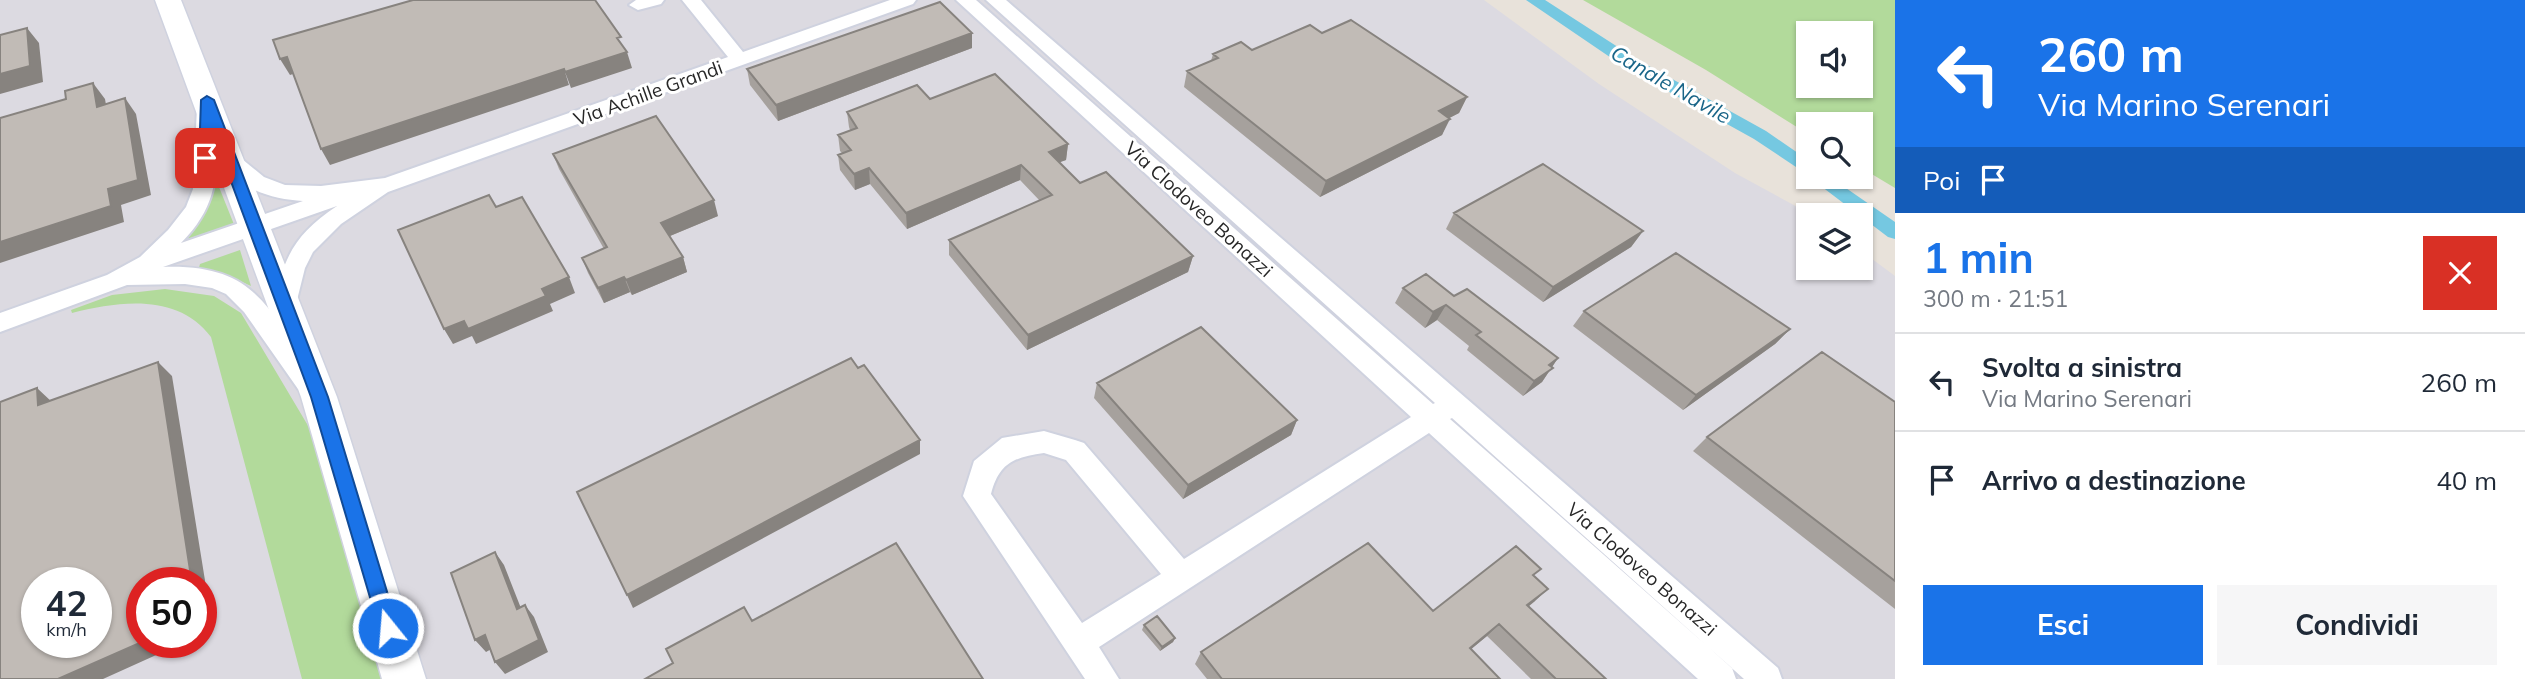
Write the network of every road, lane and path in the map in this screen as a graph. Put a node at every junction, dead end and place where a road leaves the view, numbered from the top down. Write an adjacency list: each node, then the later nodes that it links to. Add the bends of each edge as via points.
1 (168, 0): 7 (main road)
2 (691, 0): 6 (street)
3 (907, 0): 6 (street, Via Achille Grandi)
4 (965, 0): 15 (street, Via Clodoveo Bonazzi)
5 (995, 0): 15 (street, Via Clodoveo Bonazzi)
6 (740, 60): 9 (street, Via Achille Grandi)
7 (207, 100): 8 (main road); 11 (street, via 201,202)
8 (230, 160): 9 (street, Via Achille Grandi, via 257,183 277,190); 10 (main road)
9 (359, 196): 10 (street, Via Achille Grandi); 12 (street, Via Achille Grandi, via 313,236 298,258)
10 (258, 232): 11 (street, Via Achille Grandi); 12 (main road)
11 (146, 270): 13 (street); 14 (street, via 232,286 249,302)
12 (286, 306): 14 (main road)
13 (0, 323)
14 (319, 397): 18 (main road)
15 (1443, 411): 16 (street); 20 (street, Via Clodoveo Bonazzi); 21 (street, Via Clodoveo Bonazzi)
16 (1181, 577): 17 (street); 17 (street, via 1075,450 1044,442 1011,446 984,469 977,496)
17 (1078, 643): 19 (street)
18 (404, 679)
19 (1104, 679)
20 (1721, 679)
21 (1767, 679)

